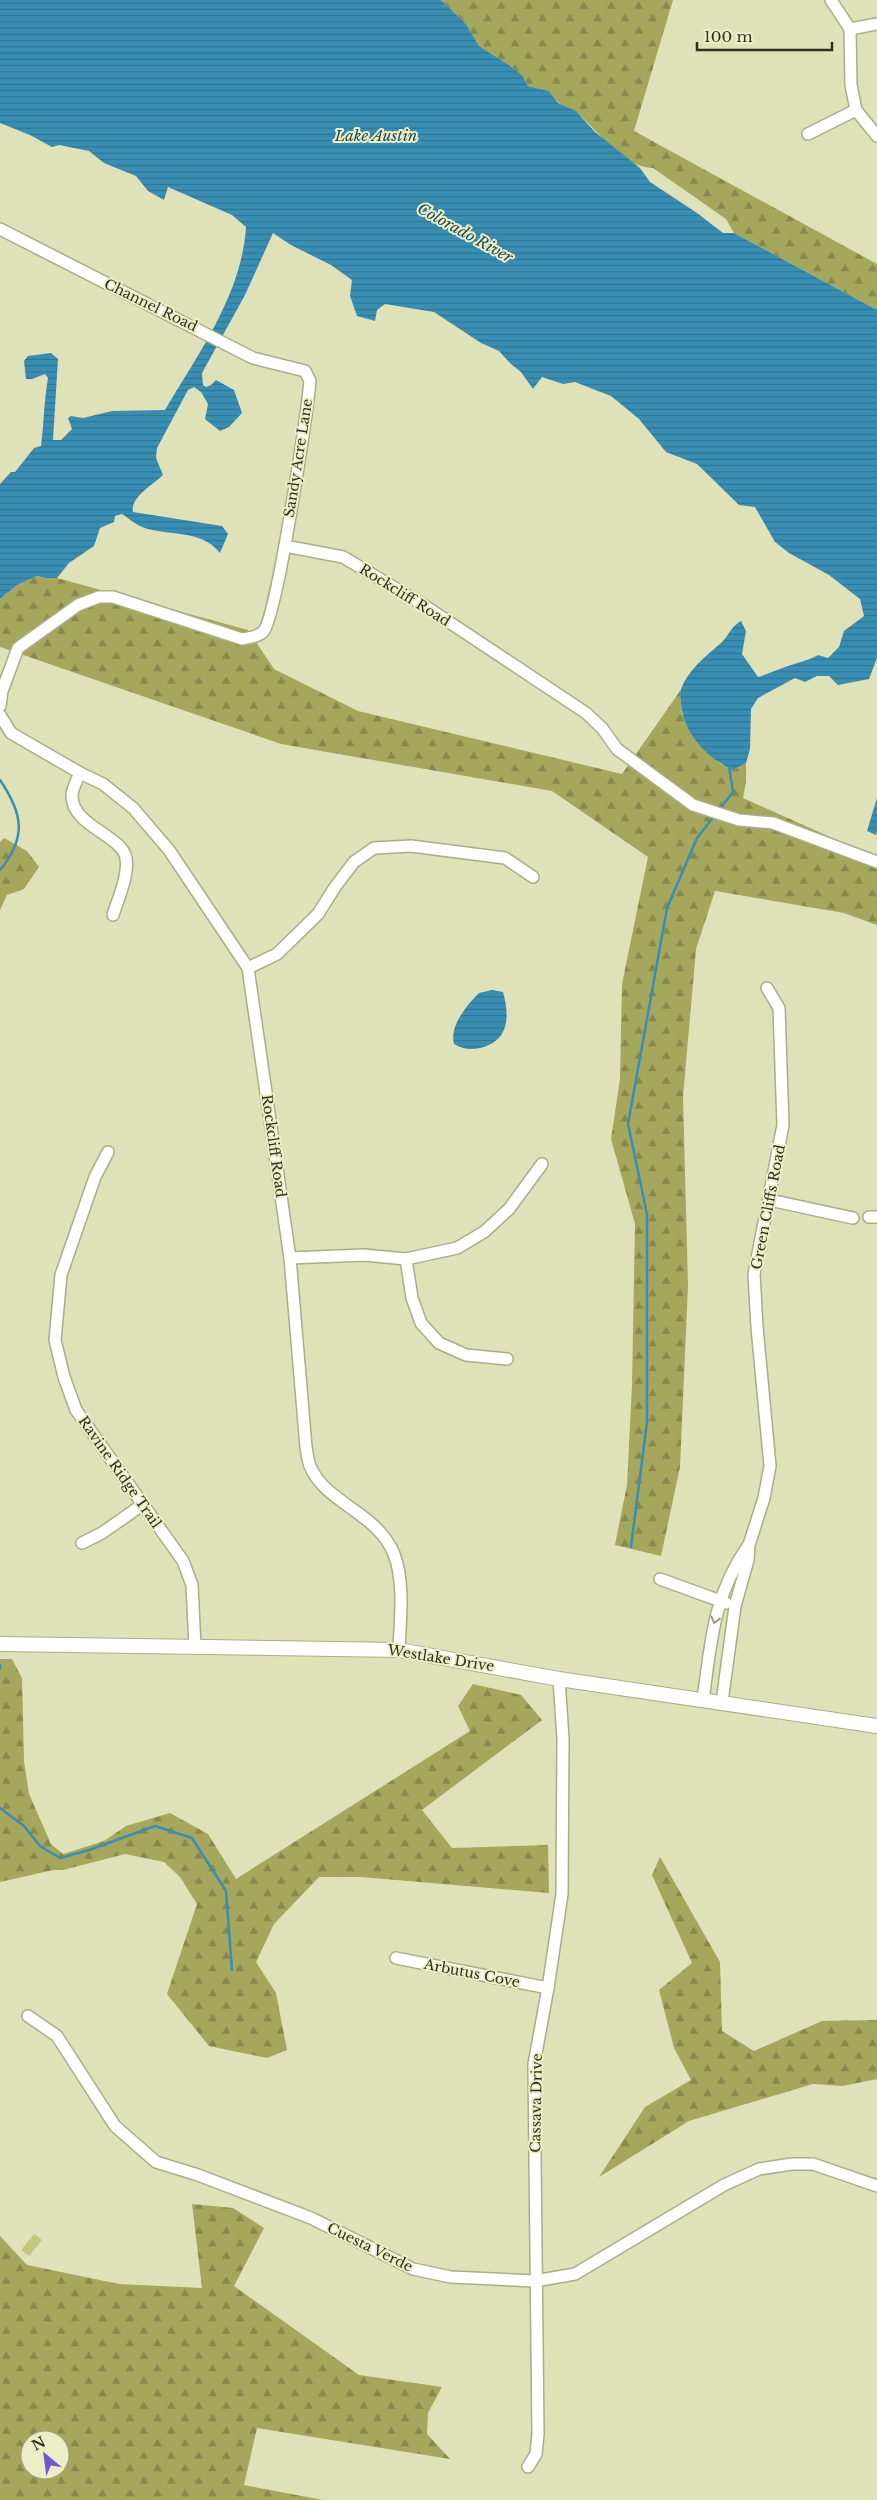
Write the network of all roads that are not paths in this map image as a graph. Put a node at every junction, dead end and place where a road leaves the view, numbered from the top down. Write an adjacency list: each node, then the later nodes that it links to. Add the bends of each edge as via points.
1 (831, 0): 3 (street)
2 (877, 24): 3 (street)
3 (850, 29): 4 (street, via 851,85)
4 (856, 110): 5 (street); 6 (street)
5 (808, 134)
6 (877, 136)
7 (0, 229): 8 (street, Channel Road, via 253,358)
8 (305, 371): 9 (street, Sandy Acre Lane, via 310,381)
9 (285, 546): 10 (street, via 270,619 264,631 242,639 113,597 99,597 78,604 18,648); 13 (street, Rockcliff Road, via 343,556 426,606 586,713 617,749 693,805 739,820 773,823)
10 (0, 706)
11 (0, 715): 12 (street, Rockcliff Road, via 11,733)
12 (80, 774): 15 (street, via 72,795 77,810 126,856 127,866); 16 (street, Rockcliff Road, via 103,784 133,808 169,850)
13 (877, 862)
14 (533, 877): 16 (street, via 505,858 411,846 374,848 354,862 318,914 277,954)
15 (113, 915)
16 (248, 968): 22 (street, Rockcliff Road)
17 (767, 988): 20 (street, Green Cliffs Road, via 780,1008 783,1125)
18 (108, 1152): 25 (street, Ravine Ridge Trail, via 95,1177 61,1275 55,1340 76,1410)
19 (542, 1164): 23 (street, via 509,1209 484,1232 457,1248)
20 (770, 1200): 21 (street); 27 (street, Green Cliffs Road, via 754,1274 770,1466)
21 (853, 1218)
22 (290, 1258): 23 (street, via 364,1255); 33 (street, Rockcliff Road, via 310,1466 328,1491 368,1518 394,1554 401,1607)
23 (406, 1259): 24 (street, via 412,1298 421,1323 438,1343 466,1356)
24 (507, 1359)
25 (142, 1504): 26 (street, via 102,1533); 32 (street, Ravine Ridge Trail, via 182,1561 192,1585)
26 (82, 1543)
27 (749, 1545): 29 (street, Green Cliffs Road, via 735,1565); 30 (street, Green Cliffs Road)
28 (660, 1579): 29 (street)
29 (720, 1600): 30 (street); 35 (street, Green Cliffs Road, one-way to 35, via 713,1624)
30 (735, 1606): 36 (street, Green Cliffs Road)
31 (0, 1644): 32 (street, Westlake Drive)
32 (195, 1647): 33 (street, Westlake Drive)
33 (399, 1650): 34 (street, Westlake Drive)
34 (559, 1679): 35 (street, Westlake Drive); 39 (street, Cassava Drive, via 563,1739 562,1894)
35 (703, 1700): 36 (street, Westlake Drive)
36 (722, 1702): 37 (street, Westlake Drive)
37 (876, 1729)
38 (396, 1958): 39 (street, Arbutus Cove)
39 (548, 1988): 42 (street, Cassava Drive, via 534,2064)
40 (28, 2016): 42 (street, Cuesta Verde, via 57,2036 115,2126 156,2162 311,2218 413,2269 451,2277)
41 (877, 2186): 42 (street, Cuesta Verde, via 813,2164 760,2169 724,2185 575,2274)
42 (535, 2281): 43 (street, Cassava Drive, via 538,2434 536,2454)
43 (528, 2466)

